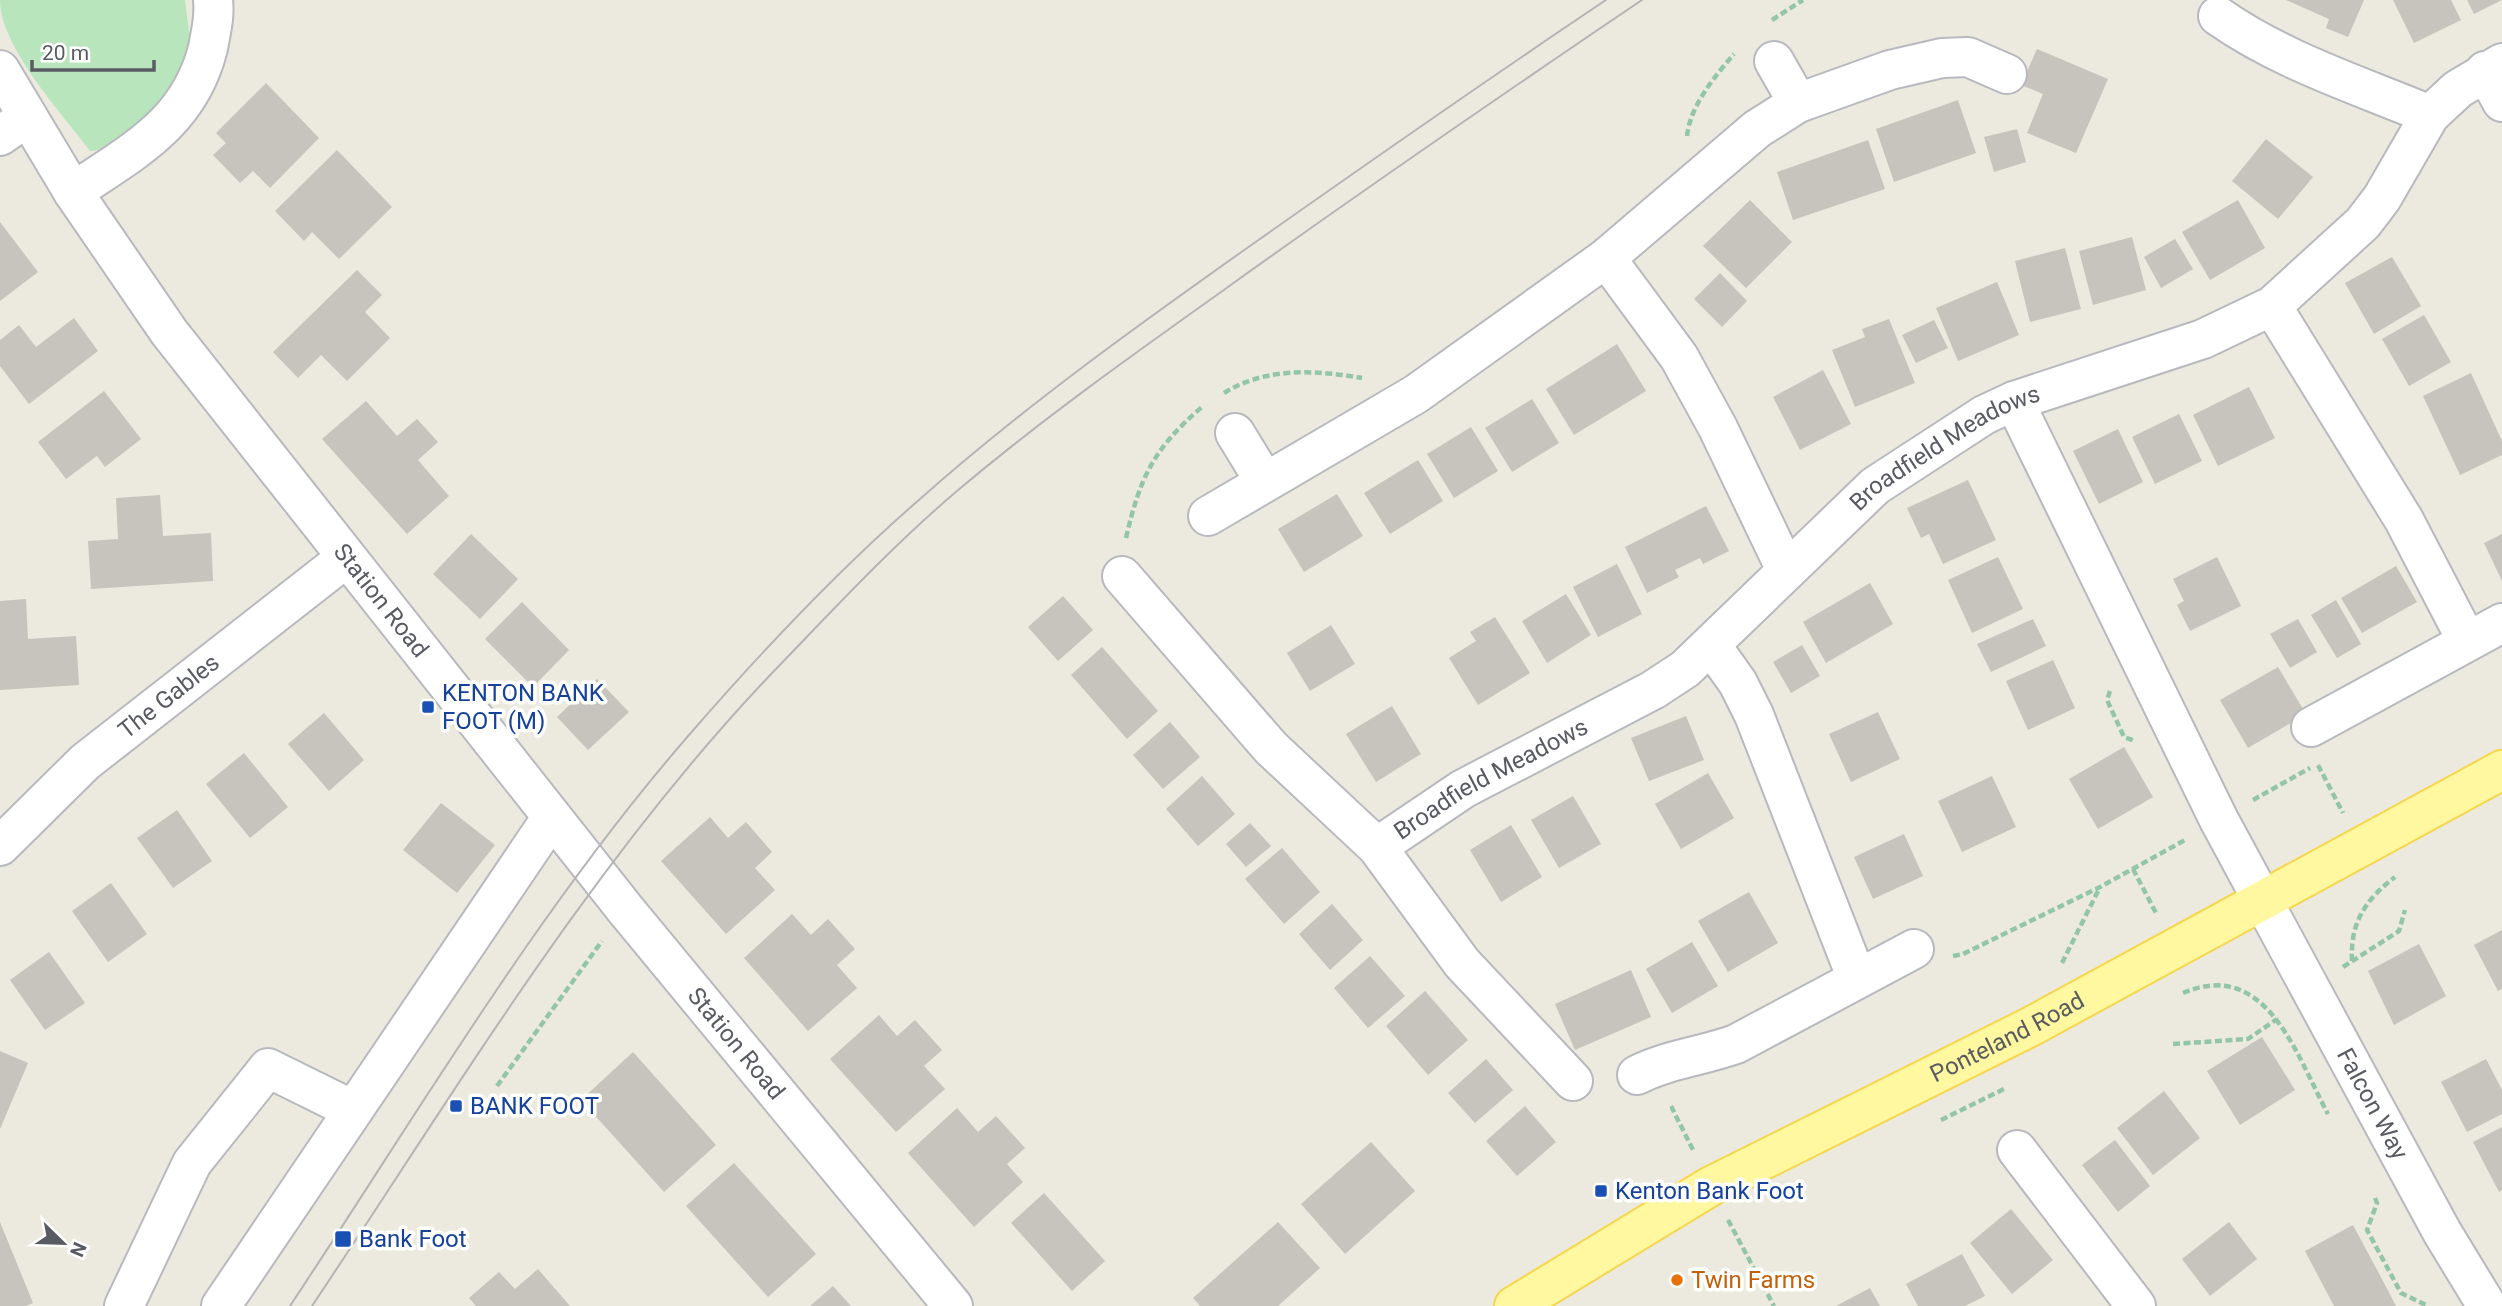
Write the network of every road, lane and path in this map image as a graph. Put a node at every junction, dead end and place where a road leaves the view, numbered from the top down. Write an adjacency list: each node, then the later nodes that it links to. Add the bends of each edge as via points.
1 (213, 0): 13 (street, via 215,17 203,68 188,100 152,138)
2 (1804, 0): 4 (path)
3 (2218, 16): 10 (street, via 2287,57)
4 (1770, 22)
5 (1757, 54): 9 (street); 12 (path, via 1704,94 1690,120 1687,144)
6 (0, 70): 11 (street, Station Road)
7 (2007, 74): 9 (street, via 1968,58 1942,58 1890,70)
8 (2496, 79): 10 (street, Broadfield Meadows, via 2451,95)
9 (1798, 103): 12 (street, via 1757,129)
10 (2430, 115): 15 (street, Broadfield Meadows, via 2363,223)
11 (13, 126): 13 (street, Station Road)
12 (1706, 174): 14 (street)
13 (73, 192): 20 (street, Station Road, via 169,332)
14 (1606, 258): 18 (street, via 1416,394); 21 (street, via 1679,357)
15 (2272, 306): 16 (street, Broadfield Meadows, via 2190,343); 24 (street, via 2398,509)
16 (2014, 401): 21 (street, Broadfield Meadows, via 1886,478); 34 (street, Falcon Way)
17 (1236, 433): 18 (street)
18 (1265, 482): 19 (street)
19 (1208, 516)
20 (346, 558): 28 (street, Station Road); 30 (street, The Gables, via 85,762)
21 (1786, 570): 25 (street, Broadfield Meadows)
22 (1122, 576): 31 (street, via 1271,748)
23 (2502, 623): 24 (street)
24 (2467, 641): 26 (street)
25 (1711, 645): 31 (street, Broadfield Meadows, via 1653,690 1463,789); 39 (street, via 1754,715)
26 (2311, 727)
27 (2502, 771): 34 (main road, Ponteland Road)
28 (552, 817): 35 (street, Station Road); 47 (street)
29 (2192, 836): 33 (path)
30 (0, 846)
31 (1377, 847): 44 (street, via 1462,963)
32 (2399, 874): 36 (path, via 2359,915 2352,934 2353,961 2399,931)
33 (2100, 887): 37 (path, via 1963,954); 38 (path)
34 (2263, 901): 51 (main road, Ponteland Road); 52 (street, Falcon Way, via 2442,1232)
35 (625, 909): 45 (path); 56 (street, Station Road)
36 (2406, 910)
37 (1914, 949): 39 (street)
38 (2059, 969)
39 (1857, 979): 43 (street, via 1712,1053 1671,1060)
40 (2271, 1011): 41 (path)
41 (2277, 1020): 42 (path, via 2248,1039); 48 (path)
42 (2173, 1044)
43 (1637, 1075)
44 (1573, 1081)
45 (497, 1086)
46 (1684, 1102): 51 (path, via 1672,1108)
47 (353, 1110): 54 (street, via 268,1068 192,1163); 55 (street)
48 (2330, 1117)
49 (2017, 1150): 58 (street)
50 (2370, 1190): 59 (path, via 2377,1202 2367,1230 2401,1293)
51 (1719, 1202): 53 (main road, Ponteland Road); 57 (path)
52 (2488, 1288)
53 (1528, 1302)
54 (124, 1306)
55 (221, 1306)
56 (953, 1306)
57 (1774, 1306)
58 (2137, 1306)
59 (2428, 1306)

